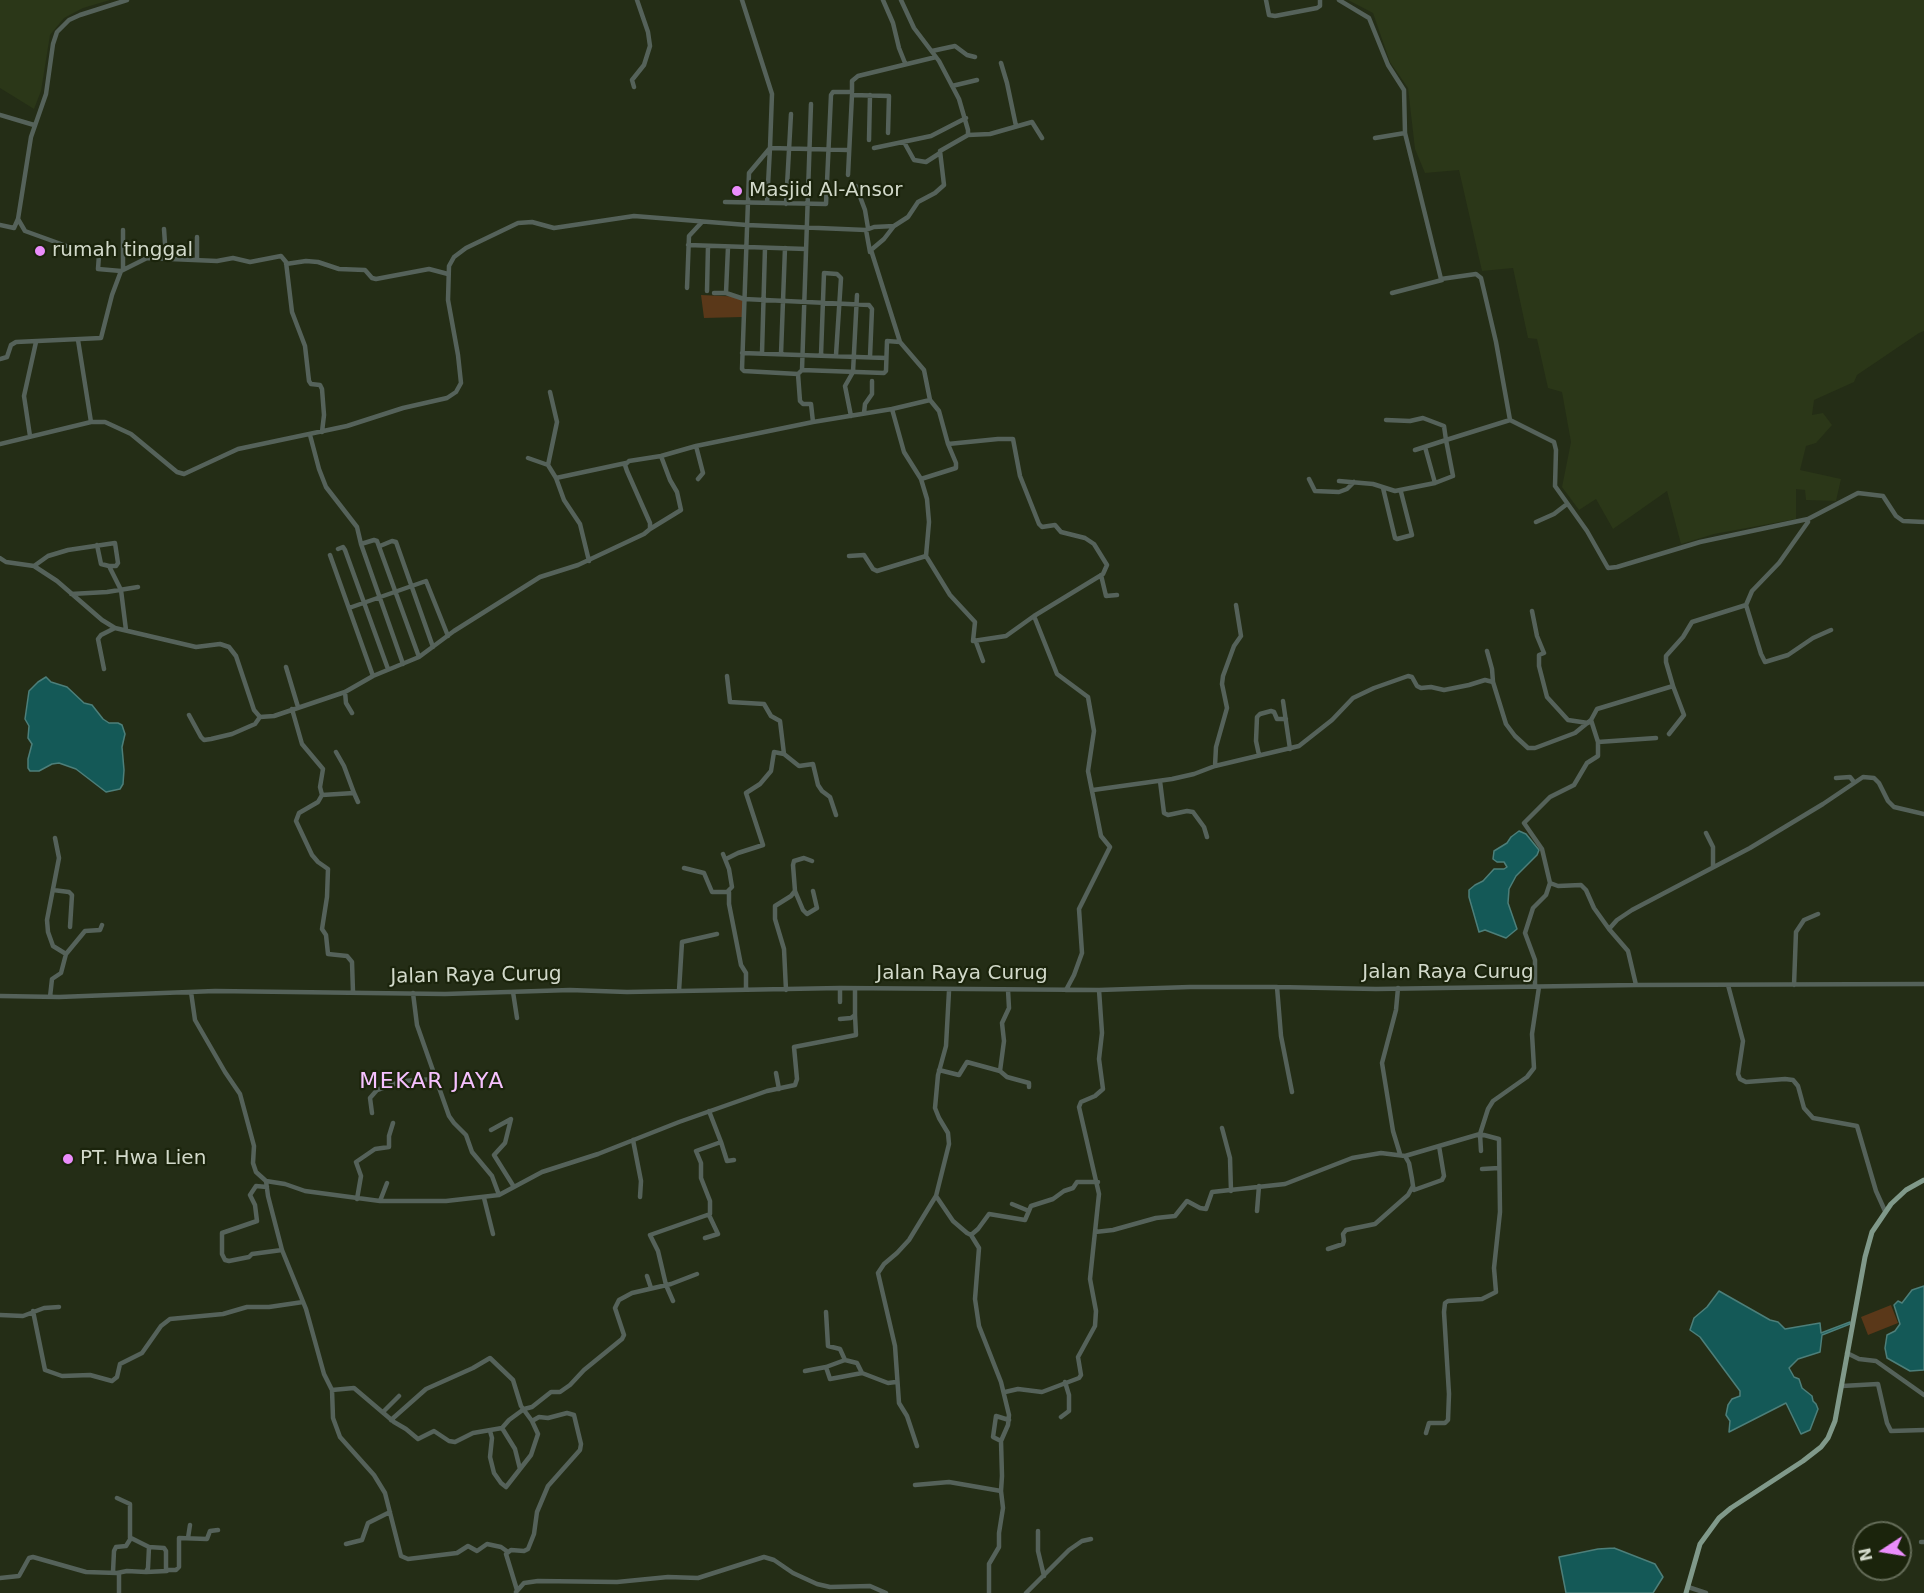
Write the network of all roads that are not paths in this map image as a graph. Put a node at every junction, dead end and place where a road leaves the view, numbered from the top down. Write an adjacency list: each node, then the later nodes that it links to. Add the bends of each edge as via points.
1 (127, 0): 23 (street, via 69,20 57,32 46,94)
2 (637, 0): 16 (street, via 650,42 647,59 632,81)
3 (742, 0): 33 (street, via 771,90)
4 (883, 0): 12 (street)
5 (901, 0): 9 (street, via 914,28)
6 (1266, 0): 7 (street, via 1269,15 1275,16 1317,8)
7 (1320, 0)
8 (1339, 0): 25 (street, via 1369,18 1404,92)
9 (932, 51): 10 (street); 11 (street, via 955,46)
10 (936, 57): 12 (street); 15 (street)
11 (975, 57)
12 (905, 63): 17 (street, via 855,77)
13 (1000, 63): 24 (street)
14 (977, 80): 15 (street)
15 (952, 86): 22 (street)
16 (634, 87)
17 (852, 93): 18 (street); 36 (street, via 832,94); 37 (street)
18 (870, 95): 26 (street, via 890,96); 30 (street)
19 (811, 104): 34 (street)
20 (791, 114): 32 (street)
21 (0, 115): 23 (street)
22 (966, 118): 27 (street); 31 (street, via 931,136)
23 (34, 125): 46 (street)
24 (1016, 126): 27 (street, via 990,134); 28 (street, via 1032,123)
25 (1405, 133): 29 (street); 73 (street)
26 (888, 134)
27 (968, 135): 38 (street)
28 (1042, 138)
29 (1375, 138)
30 (868, 140)
31 (904, 142): 35 (street); 38 (street, via 914,160 926,162)
32 (790, 147): 33 (street); 34 (street); 44 (street)
33 (770, 148): 41 (street, via 750,171); 43 (street)
34 (809, 148): 36 (street); 45 (street)
35 (874, 148)
36 (829, 149): 37 (street); 45 (street, via 827,203)
37 (848, 150): 39 (street)
38 (940, 153): 50 (street, via 944,185 918,202 908,217)
39 (848, 175)
40 (856, 186): 54 (street)
41 (748, 201): 42 (street); 43 (street); 49 (street)
42 (725, 202)
43 (767, 203): 44 (street)
44 (786, 204): 45 (street)
45 (806, 205): 51 (street)
46 (18, 219): 52 (street); 56 (street)
47 (702, 222): 49 (street); 58 (street, via 689,234); 72 (street, via 634,216 554,228 532,222 518,224 461,251 451,261)
48 (0, 225): 52 (street)
49 (747, 225): 51 (street); 61 (street)
50 (894, 226): 54 (street); 66 (street)
51 (806, 227): 54 (street); 65 (street)
52 (14, 228): 56 (street)
53 (164, 229): 68 (street)
54 (867, 229): 66 (street)
55 (123, 230): 71 (street)
56 (25, 231): 62 (street)
57 (197, 237): 69 (street)
58 (688, 244): 59 (street); 74 (street)
59 (708, 246): 60 (street); 75 (street)
60 (728, 247): 61 (street); 76 (street)
61 (747, 247): 63 (street); 80 (street)
62 (72, 248)
63 (765, 248): 64 (street); 81 (street)
64 (785, 248): 65 (street); 82 (street)
65 (806, 249): 83 (street)
66 (870, 252): 89 (street)
67 (99, 255): 71 (street, via 98,269)
68 (166, 258): 69 (street); 71 (street, via 147,258)
69 (197, 259): 70 (street, via 250,262 281,256)
70 (286, 264): 72 (street, via 306,261 365,270 376,279 429,269); 112 (street, via 291,309 304,342 309,381 320,384 322,389)
71 (122, 271): 87 (street, via 102,337)
72 (448, 274): 112 (street, via 449,311 461,376 459,389 447,398)
73 (1442, 280): 78 (street); 109 (street, via 1476,274 1480,278)
74 (687, 288)
75 (707, 291)
76 (726, 292): 77 (street); 80 (street)
77 (714, 293)
78 (1392, 293)
79 (856, 295): 86 (street)
80 (744, 299): 81 (street); 90 (street)
81 (764, 300): 82 (street); 91 (street)
82 (783, 301): 83 (street); 92 (street)
83 (805, 303): 84 (street); 93 (street)
84 (823, 303): 85 (street); 85 (street, via 824,273 840,276); 94 (street)
85 (840, 303): 86 (street); 95 (street)
86 (855, 304): 96 (street); 97 (street, via 868,304 872,309)
87 (78, 340): 88 (street); 110 (street)
88 (36, 342): 99 (street, via 14,343 7,357); 114 (street, via 24,396)
89 (900, 342): 98 (street, via 888,340); 104 (street, via 924,370)
90 (742, 353): 91 (street); 100 (street, via 743,371)
91 (762, 353): 92 (street)
92 (781, 354): 93 (street)
93 (802, 354): 94 (street); 100 (street)
94 (821, 355): 95 (street)
95 (836, 355): 96 (street)
96 (853, 356): 97 (street); 101 (street)
97 (870, 357): 98 (street)
98 (886, 358): 101 (street, via 885,372)
99 (0, 359)
100 (800, 372): 101 (street); 111 (street, via 800,401 811,404)
101 (853, 372): 107 (street, via 845,386)
102 (873, 381): 106 (street)
103 (550, 393): 124 (street, via 557,422)
104 (930, 400): 105 (street); 117 (street, via 939,411)
105 (892, 409): 106 (street); 126 (street, via 904,452)
106 (864, 413): 107 (street)
107 (851, 416): 111 (street)
108 (1386, 420): 115 (street, via 1426,419 1444,426)
109 (1510, 420): 115 (street); 134 (street, via 1554,442 1555,486)
110 (91, 422): 113 (street, via 124,429 182,474 238,449); 114 (street)
111 (813, 422): 118 (street)
112 (322, 432): 113 (street)
113 (310, 435): 140 (street, via 326,487 354,521)
114 (30, 436): 116 (street)
115 (1446, 440): 119 (street); 131 (street, via 1454,474)
116 (0, 444)
117 (948, 444): 126 (street, via 957,466); 150 (street, via 1014,439 1019,471 1039,524 1055,525 1061,532 1094,543 1107,565)
118 (696, 446): 121 (street); 128 (street, via 703,473)
119 (1425, 447): 120 (street); 131 (street)
120 (1415, 450)
121 (661, 456): 123 (street); 138 (street, via 681,510)
122 (528, 458): 124 (street)
123 (626, 463): 125 (street); 138 (street)
124 (549, 465): 125 (street)
125 (556, 478): 147 (street, via 564,500 580,524)
126 (921, 479): 145 (street, via 929,513)
127 (1309, 479): 130 (street, via 1318,492 1339,492)
128 (698, 480)
129 (1339, 481): 130 (street)
130 (1354, 482): 132 (street)
131 (1435, 483): 133 (street)
132 (1383, 488): 133 (street); 133 (street, via 1397,539 1412,535)
133 (1401, 492)
134 (1568, 504): 135 (street, via 1611,568 1700,542); 136 (street)
135 (1808, 519): 137 (street, via 1852,495 1870,493 1883,496 1902,521); 160 (street, via 1779,563 1752,591)
136 (1536, 522)
137 (1924, 522)
138 (650, 529): 147 (street)
139 (97, 544): 148 (street, via 48,556); 149 (street, via 101,564); 149 (street, via 116,544 117,565)
140 (361, 544): 141 (street, via 375,539); 157 (street)
141 (380, 546): 151 (street, via 396,542); 154 (street)
142 (339, 549): 158 (street, via 344,547)
143 (330, 555): 161 (street)
144 (849, 556): 145 (street, via 864,555 877,571)
145 (926, 556): 168 (street, via 950,595 973,619 972,639)
146 (0, 558): 148 (street)
147 (589, 561): 167 (street, via 540,577)
148 (34, 566): 155 (street)
149 (109, 566): 153 (street)
150 (1101, 575): 156 (street, via 1106,596); 163 (street)
151 (412, 586): 154 (street); 167 (street, via 426,581); 169 (street)
152 (138, 587): 153 (street)
153 (121, 590): 155 (street); 165 (street)
154 (396, 591): 157 (street); 171 (street)
155 (71, 594): 164 (street)
156 (1117, 595)
157 (380, 597): 158 (street); 173 (street)
158 (364, 603): 161 (street); 176 (street)
159 (1236, 605): 196 (street, via 1241,636 1223,676 1227,708)
160 (1746, 606): 166 (street, via 1765,662 1788,655); 180 (street, via 1692,622 1666,656)
161 (349, 608): 177 (street)
162 (1532, 611): 188 (street, via 1544,652 1539,655 1539,666 1547,698 1568,720)
163 (1034, 616): 168 (street, via 1006,636); 200 (street, via 1057,674 1088,697 1094,731 1088,768)
164 (115, 628): 165 (street); 175 (street, via 98,639)
165 (126, 630): 186 (street, via 196,647 229,647)
166 (1831, 630)
167 (448, 636): 169 (street)
168 (976, 642): 172 (street)
169 (433, 647): 171 (street)
170 (1487, 651): 179 (street)
171 (419, 657): 173 (street)
172 (983, 661)
173 (403, 664): 176 (street)
174 (286, 667): 183 (street)
175 (104, 669)
176 (388, 669): 177 (street)
177 (373, 676): 181 (street)
178 (727, 676): 194 (street, via 730,702 764,704 771,716 780,721)
179 (1493, 682): 188 (street, via 1506,724 1528,748 1575,733); 192 (street, via 1485,680 1444,690 1418,688 1410,676 1400,678 1353,698 1314,734)
180 (1673, 686): 188 (street, via 1598,708); 189 (street, via 1684,714)
181 (345, 692): 183 (street); 184 (street)
182 (1283, 702): 187 (street)
183 (295, 708): 186 (street); 202 (street, via 302,744 323,769)
184 (352, 713)
185 (189, 715): 186 (street, via 201,737 207,740 232,734 255,724)
186 (260, 717)
187 (1286, 719): 192 (street); 195 (street, via 1277,719 1271,711 1257,717)
188 (1589, 721): 191 (street)
189 (1670, 734)
190 (1656, 738): 191 (street)
191 (1598, 742): 212 (street, via 1598,756 1587,763 1574,785 1550,797 1524,823 1542,849)
192 (1290, 749): 195 (street)
193 (336, 752): 201 (street)
194 (784, 754): 205 (street, via 800,766 813,764 818,785 831,796); 214 (street, via 773,753 771,771 746,793 763,846 725,856 732,888)
195 (1259, 756): 196 (street)
196 (1215, 766): 198 (street)
197 (1836, 778): 199 (street, via 1850,777)
198 (1160, 781): 200 (street); 207 (street, via 1164,813 1193,812)
199 (1854, 782): 204 (street, via 1863,777 1874,778 1894,807); 210 (street, via 1814,810)
200 (1093, 790): 235 (street, via 1101,836 1110,849 1079,909 1082,953)
201 (354, 793): 202 (street); 203 (street)
202 (322, 795): 240 (street, via 320,801 298,813 296,821 312,855 328,869 322,929 328,954 347,956 352,962)
203 (358, 802)
204 (1924, 814)
205 (836, 815)
206 (1706, 832): 210 (street, via 1713,847)
207 (1207, 837)
208 (55, 838): 213 (street, via 58,858)
209 (812, 861): 215 (street, via 804,858 793,862)
210 (1713, 866): 220 (street, via 1632,910)
211 (684, 868): 214 (street, via 704,873 712,892)
212 (1550, 883): 220 (street, via 1581,885); 228 (street, via 1546,895 1533,908 1525,933 1535,960)
213 (53, 891): 219 (street, via 72,895); 222 (street, via 48,937 53,946)
214 (728, 891): 232 (street, via 741,965 746,972)
215 (795, 891): 216 (street, via 807,914 817,908); 233 (street, via 774,908 784,949)
216 (813, 891)
217 (1818, 914): 225 (street, via 1804,920 1796,932)
218 (102, 925): 222 (street, via 100,930 85,931)
219 (70, 927)
220 (1609, 929): 224 (street, via 1628,951)
221 (717, 934): 237 (street, via 681,942)
222 (66, 954): 244 (street, via 62,973 52,979)
223 (1924, 984): 225 (street, Jalan Raya Curug)
224 (1636, 985): 226 (street, Jalan Raya Curug); 228 (street, Jalan Raya Curug)
225 (1794, 985): 226 (street, Jalan Raya Curug)
226 (1728, 986): 290 (street, via 1743,1041 1740,1079 1793,1080 1804,1108 1813,1118 1857,1126)
227 (1278, 987): 231 (street, Jalan Raya Curug); 236 (street, Jalan Raya Curug); 255 (street, via 1281,1036)
228 (1537, 987): 231 (street, Jalan Raya Curug); 261 (street, via 1532,1034 1534,1068 1493,1101)
229 (840, 988): 230 (street, Jalan Raya Curug); 233 (street, Jalan Raya Curug); 245 (street)
230 (855, 988): 238 (street, Jalan Raya Curug); 246 (street)
231 (1398, 988): 267 (street, via 1382,1064 1392,1131)
232 (746, 990): 233 (street, Jalan Raya Curug); 237 (street, Jalan Raya Curug)
233 (786, 990)
234 (1008, 990): 235 (street, Jalan Raya Curug); 238 (street, Jalan Raya Curug); 250 (street)
235 (1065, 990): 236 (street, Jalan Raya Curug)
236 (1099, 990): 274 (street, via 1103,1089 1079,1107)
237 (680, 991): 241 (street, Jalan Raya Curug)
238 (949, 991): 249 (street, via 946,1046)
239 (191, 992): 240 (street, Jalan Raya Curug); 244 (street, Jalan Raya Curug); 272 (street, via 195,1020 239,1091 254,1146 255,1169)
240 (353, 992): 242 (street, Jalan Raya Curug)
241 (513, 992): 242 (street, Jalan Raya Curug); 247 (street)
242 (413, 993): 252 (street, via 417,1025)
243 (0, 996): 244 (street, Jalan Raya Curug)
244 (50, 997)
245 (840, 1002)
246 (855, 1016): 248 (street); 254 (street, via 856,1035 795,1047 797,1083)
247 (517, 1018)
248 (840, 1019)
249 (939, 1070): 250 (street, via 959,1075 967,1062); 282 (street, via 935,1108 950,1144)
250 (1000, 1071): 253 (street, via 1029,1083)
251 (776, 1073): 254 (street)
252 (436, 1079): 257 (street, via 403,1082 378,1090 370,1098); 269 (street, via 451,1120 465,1133 472,1152)
253 (1029, 1087)
254 (779, 1089): 256 (street)
255 (1292, 1092)
256 (709, 1111): 262 (street); 263 (street)
257 (372, 1113)
258 (393, 1123): 285 (street, via 389,1147 375,1149 356,1162 361,1180)
259 (1222, 1128): 280 (street, via 1230,1158)
260 (491, 1130): 266 (street, via 511,1119 506,1143)
261 (1480, 1134): 264 (street); 265 (street); 270 (street, via 1499,1139)
262 (633, 1140): 276 (street); 283 (street, via 642,1181)
263 (721, 1142): 268 (street, via 726,1161); 291 (street, via 696,1151 711,1205)
264 (1439, 1146): 267 (street); 278 (street, via 1442,1180 1414,1190)
265 (1481, 1151)
266 (494, 1155): 269 (street); 276 (street)
267 (1402, 1155): 277 (street, via 1365,1155 1284,1184); 278 (street, via 1409,1163)
268 (734, 1160)
269 (481, 1161): 281 (street)
270 (1499, 1168): 271 (street); 329 (street, via 1496,1292 1482,1299 1445,1303 1448,1420 1445,1424 1429,1423)
271 (1482, 1169)
272 (266, 1180): 279 (street); 285 (street)
273 (1924, 1180): 290 (main road, via 1906,1190)
274 (1098, 1182): 288 (street, via 1077,1182 1053,1199 1030,1206); 292 (street)
275 (387, 1184): 286 (street)
276 (514, 1186): 281 (street)
277 (1259, 1186): 280 (street); 289 (street)
278 (1413, 1186): 296 (street, via 1375,1224 1346,1230 1343,1244)
279 (267, 1187): 297 (street); 297 (street, via 256,1186 250,1195 257,1221 222,1233 222,1254 229,1261)
280 (1231, 1191): 292 (street, via 1212,1192 1206,1209 1187,1201 1175,1216)
281 (499, 1195): 284 (street)
282 (936, 1196): 294 (street, via 953,1221); 313 (street, via 909,1240 878,1273 895,1346)
283 (640, 1197)
284 (484, 1198): 286 (street); 293 (street)
285 (357, 1199): 286 (street)
286 (380, 1201)
287 (1012, 1204): 288 (street)
288 (1029, 1211): 294 (street, via 1025,1220 989,1214)
289 (1257, 1211)
290 (1885, 1211): 308 (main road, via 1866,1250)
291 (709, 1215): 295 (street, via 718,1234); 300 (street, via 650,1235)
292 (1095, 1232): 314 (street, via 1090,1279 1095,1326 1078,1357 1081,1376)
293 (493, 1234)
294 (971, 1234): 317 (street, via 979,1248 975,1299 979,1326)
295 (705, 1238)
296 (1328, 1249)
297 (282, 1250): 303 (street)
298 (697, 1274): 300 (street)
299 (647, 1276): 301 (street)
300 (666, 1285): 301 (street); 302 (street)
301 (651, 1288): 320 (street, via 628,1295 616,1304 622,1339 570,1385)
302 (672, 1301)
303 (303, 1302): 305 (street, via 170,1319 142,1353 120,1364 112,1381 84,1374 62,1376 45,1370); 316 (street)
304 (59, 1307): 305 (street)
305 (33, 1311): 307 (street, via 22,1316)
306 (826, 1312): 309 (street, via 828,1346 840,1349)
307 (0, 1315)
308 (1847, 1353): 315 (main road); 318 (street, via 1876,1361)
309 (845, 1360): 310 (street); 312 (street, via 857,1363)
310 (826, 1367): 311 (street); 312 (street, via 830,1379)
311 (805, 1371)
312 (862, 1373): 313 (street, via 888,1383)
313 (896, 1382): 331 (street, via 899,1403 908,1416)
314 (1065, 1382): 317 (street, via 1042,1392); 322 (street, via 1069,1411)
315 (1842, 1386): 327 (street, via 1878,1384 1892,1431); 351 (main road, via 1834,1426 1824,1443 1719,1518 1700,1544)
316 (332, 1390): 321 (street, via 354,1388); 336 (street, via 333,1418 341,1441 374,1475)
317 (1005, 1392): 324 (street)
318 (1924, 1395)
319 (399, 1396): 321 (street)
320 (522, 1410): 323 (street, via 513,1380 489,1358 426,1389); 325 (street); 326 (street)
321 (382, 1412): 323 (street)
322 (1061, 1417)
323 (392, 1420): 328 (street, via 419,1439 434,1431 455,1442 473,1433)
324 (1009, 1420): 330 (street); 330 (street, via 996,1416 993,1437)
325 (532, 1421): 332 (street, via 537,1436 531,1455); 345 (street, via 573,1413 581,1447 548,1486 528,1550)
326 (502, 1428): 328 (street); 332 (street, via 515,1449)
327 (1924, 1430)
328 (490, 1431): 332 (street, via 491,1461 499,1481 507,1486)
329 (1426, 1433)
330 (1001, 1441): 334 (street)
331 (917, 1446)
332 (520, 1469)
333 (915, 1485): 334 (street, via 949,1482)
334 (1001, 1491): 355 (street, via 1003,1516 999,1547 989,1564)
335 (117, 1498): 340 (street, via 130,1504)
336 (390, 1512): 343 (street, via 368,1523 362,1540); 345 (street, via 399,1554 406,1559 457,1553 468,1546 477,1551 485,1544)
337 (190, 1525): 341 (street)
338 (218, 1530): 341 (street, via 210,1532 208,1539)
339 (1038, 1531): 349 (street)
340 (130, 1538): 344 (street); 348 (street, via 126,1546 114,1549)
341 (188, 1538): 346 (street, via 179,1538 179,1568)
342 (1091, 1539): 349 (street, via 1069,1550)
343 (346, 1544)
344 (149, 1547): 346 (street, via 165,1550); 347 (street)
345 (508, 1552): 352 (street)
346 (167, 1571): 347 (street)
347 (146, 1572): 348 (street)
348 (116, 1573): 350 (street, via 86,1572 33,1557 19,1576); 353 (street)
349 (1044, 1576): 356 (street)
350 (0, 1578)
351 (1687, 1590): 357 (street)
352 (516, 1592): 354 (street, via 524,1583 538,1581 703,1578 764,1557 816,1584 870,1586)
353 (119, 1593)
354 (886, 1593)
355 (989, 1593)
356 (1026, 1593)
357 (1706, 1593)

